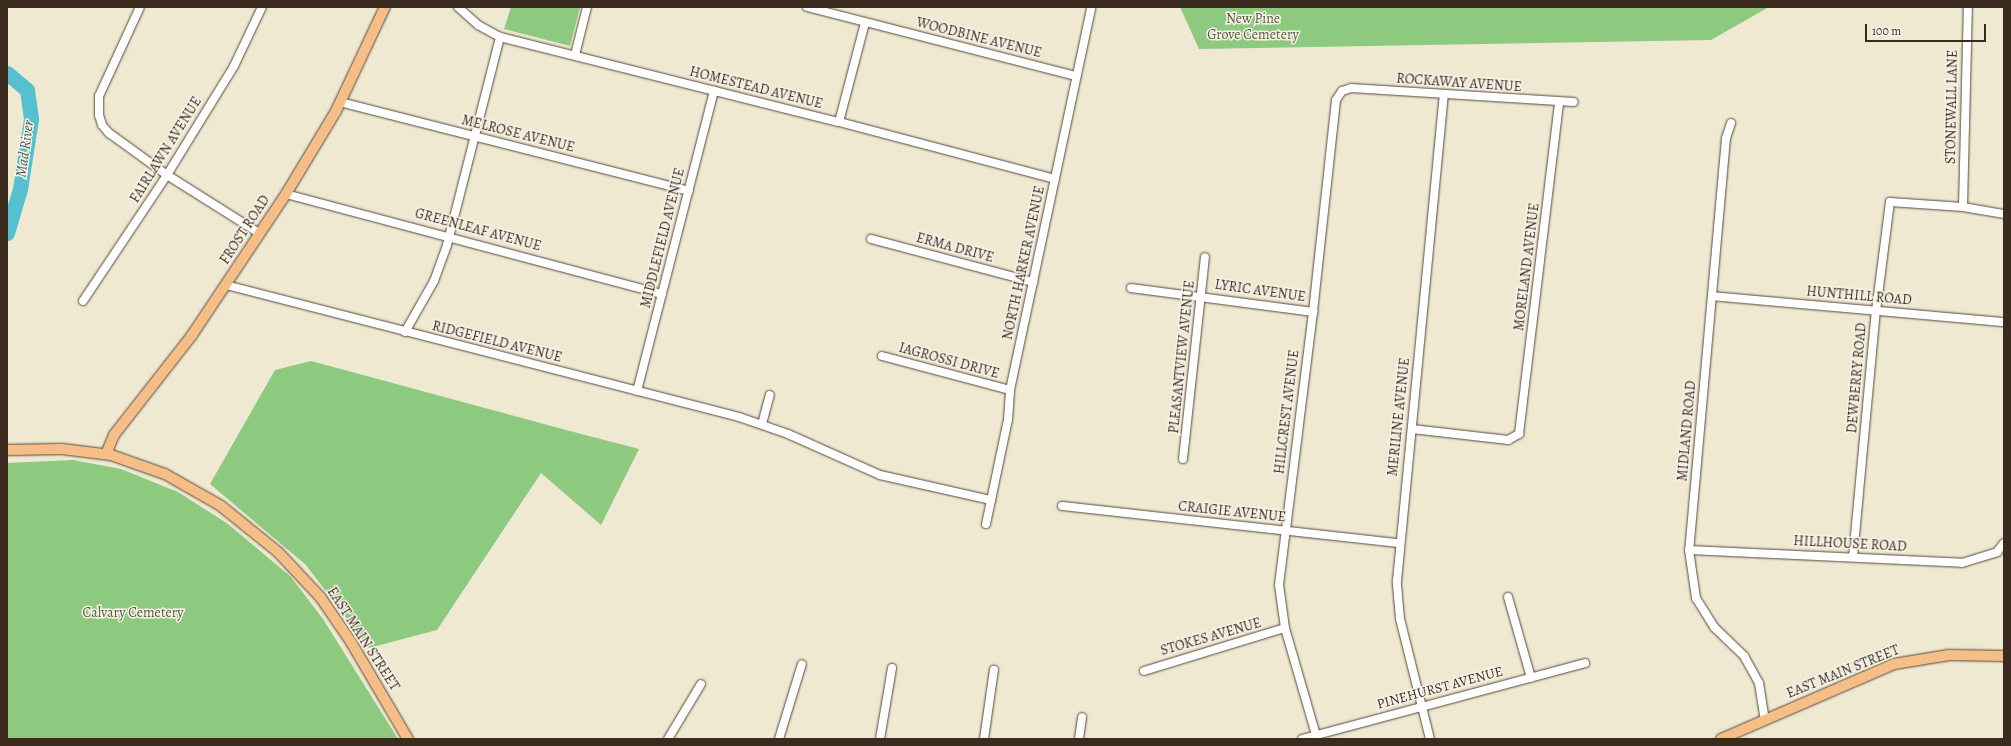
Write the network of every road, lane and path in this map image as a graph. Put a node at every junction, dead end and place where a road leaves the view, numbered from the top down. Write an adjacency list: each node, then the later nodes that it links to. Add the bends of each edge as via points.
1 (140, 7): 22 (street, via 101,89 99,115 109,133)
2 (262, 7): 22 (street, FAIRLAWN AVENUE, via 234,66)
3 (385, 7): 16 (main road, FROST ROAD)
4 (458, 7): 10 (street, HOMESTEAD AVENUE, via 478,25)
5 (588, 7): 11 (street)
6 (806, 7): 9 (street, WOODBINE AVENUE)
7 (1968, 7): 26 (street, STONEWALL LANE)
8 (1091, 8): 12 (street, NORTH HARKER AVENUE)
9 (866, 23): 12 (street, WOODBINE AVENUE); 19 (street)
10 (500, 37): 11 (street, HOMESTEAD AVENUE); 21 (street)
11 (575, 55): 13 (street, HOMESTEAD AVENUE)
12 (1076, 76): 23 (street, NORTH HARKER AVENUE)
13 (714, 91): 19 (street, HOMESTEAD AVENUE); 24 (street, MIDDLEFIELD AVENUE)
14 (1342, 91): 15 (street, ROCKAWAY AVENUE, via 1351,88); 40 (street, HILLCREST AVENUE, via 1336,100)
15 (1444, 95): 18 (street, ROCKAWAY AVENUE); 48 (street, MERILINE AVENUE)
16 (340, 102): 21 (street, MELROSE AVENUE); 25 (main road, FROST ROAD)
17 (1574, 102): 18 (street, ROCKAWAY AVENUE)
18 (1559, 103): 48 (street, MORELAND AVENUE, via 1519,434 1508,440)
19 (839, 122): 23 (street, HOMESTEAD AVENUE)
20 (1731, 123): 37 (street, MIDLAND ROAD, via 1726,138)
21 (475, 136): 24 (street, MELROSE AVENUE); 29 (street)
22 (167, 175): 28 (street); 38 (street, FAIRLAWN AVENUE)
23 (1055, 179): 32 (street, NORTH HARKER AVENUE)
24 (689, 191): 35 (street, MIDDLEFIELD AVENUE)
25 (286, 194): 28 (main road, FROST ROAD); 29 (street, GREENLEAF AVENUE)
26 (1962, 207): 27 (street); 39 (street, DEWBERRY ROAD, via 1890,202)
27 (2004, 214)
28 (259, 234): 33 (main road, FROST ROAD)
29 (449, 235): 35 (street, GREENLEAF AVENUE); 42 (street, via 434,281)
30 (871, 239): 32 (street, ERMA DRIVE)
31 (1205, 257): 36 (street, PLEASANTVIEW AVENUE)
32 (1033, 282): 44 (street, NORTH HARKER AVENUE)
33 (226, 285): 42 (street, RIDGEFIELD AVENUE); 50 (main road, FROST ROAD, via 178,355 114,435)
34 (1131, 288): 36 (street, LYRIC AVENUE)
35 (662, 294): 45 (street, MIDDLEFIELD AVENUE)
36 (1202, 296): 40 (street, LYRIC AVENUE); 51 (street, PLEASANTVIEW AVENUE)
37 (1712, 296): 39 (street, HUNTHILL ROAD); 58 (street, MIDLAND ROAD)
38 (83, 301)
39 (1876, 311): 41 (street, HUNTHILL ROAD); 59 (street, DEWBERRY ROAD)
40 (1313, 312): 55 (street, HILLCREST AVENUE)
41 (2004, 322)
42 (405, 332): 45 (street, RIDGEFIELD AVENUE)
43 (882, 356): 44 (street, IAGROSSI DRIVE)
44 (1010, 390): 52 (street, NORTH HARKER AVENUE, via 1008,420)
45 (637, 391): 47 (street, RIDGEFIELD AVENUE)
46 (770, 395): 47 (street)
47 (762, 424): 52 (street, RIDGEFIELD AVENUE, via 884,476)
48 (1412, 429): 56 (street, MERILINE AVENUE)
49 (7, 450): 50 (main road, EAST MAIN STREET, via 62,449)
50 (106, 454): 74 (main road, EAST MAIN STREET, via 155,470 198,491 233,515 286,560 332,613)
51 (1183, 459)
52 (991, 500): 54 (street, NORTH HARKER AVENUE)
53 (1062, 506): 55 (street, CRAIGIE AVENUE)
54 (986, 524)
55 (1285, 530): 56 (street, CRAIGIE AVENUE); 61 (street, HILLCREST AVENUE, via 1279,585)
56 (1399, 543): 70 (street, MERILINE AVENUE, via 1397,581 1400,618)
57 (2004, 543): 59 (street, HILLHOUSE ROAD, via 1997,552 1962,563)
58 (1689, 550): 59 (street, HILLHOUSE ROAD); 72 (street, MIDLAND ROAD, via 1696,598 1714,627 1744,656 1759,683)
59 (1853, 557)
60 (1508, 597): 68 (street)
61 (1285, 628): 67 (street, STOKES AVENUE); 73 (street, HILLCREST AVENUE)
62 (2004, 656): 72 (main road, EAST MAIN STREET, via 1949,655 1899,663 1860,677)
63 (1585, 663): 68 (street, PINEHURST AVENUE)
64 (802, 664): 76 (street)
65 (892, 668): 77 (street)
66 (994, 670): 78 (street)
67 (1144, 671)
68 (1531, 678): 70 (street, PINEHURST AVENUE)
69 (701, 684): 75 (street)
70 (1422, 707): 73 (street, PINEHURST AVENUE); 81 (street, MERILINE AVENUE)
71 (1082, 717): 79 (street)
72 (1765, 719): 82 (main road, EAST MAIN STREET)
73 (1316, 735): 80 (street, PINEHURST AVENUE)
74 (408, 739)
75 (668, 739)
76 (780, 739)
77 (880, 739)
78 (984, 739)
79 (1078, 739)
80 (1302, 739)
81 (1430, 739)
82 (1722, 739)

